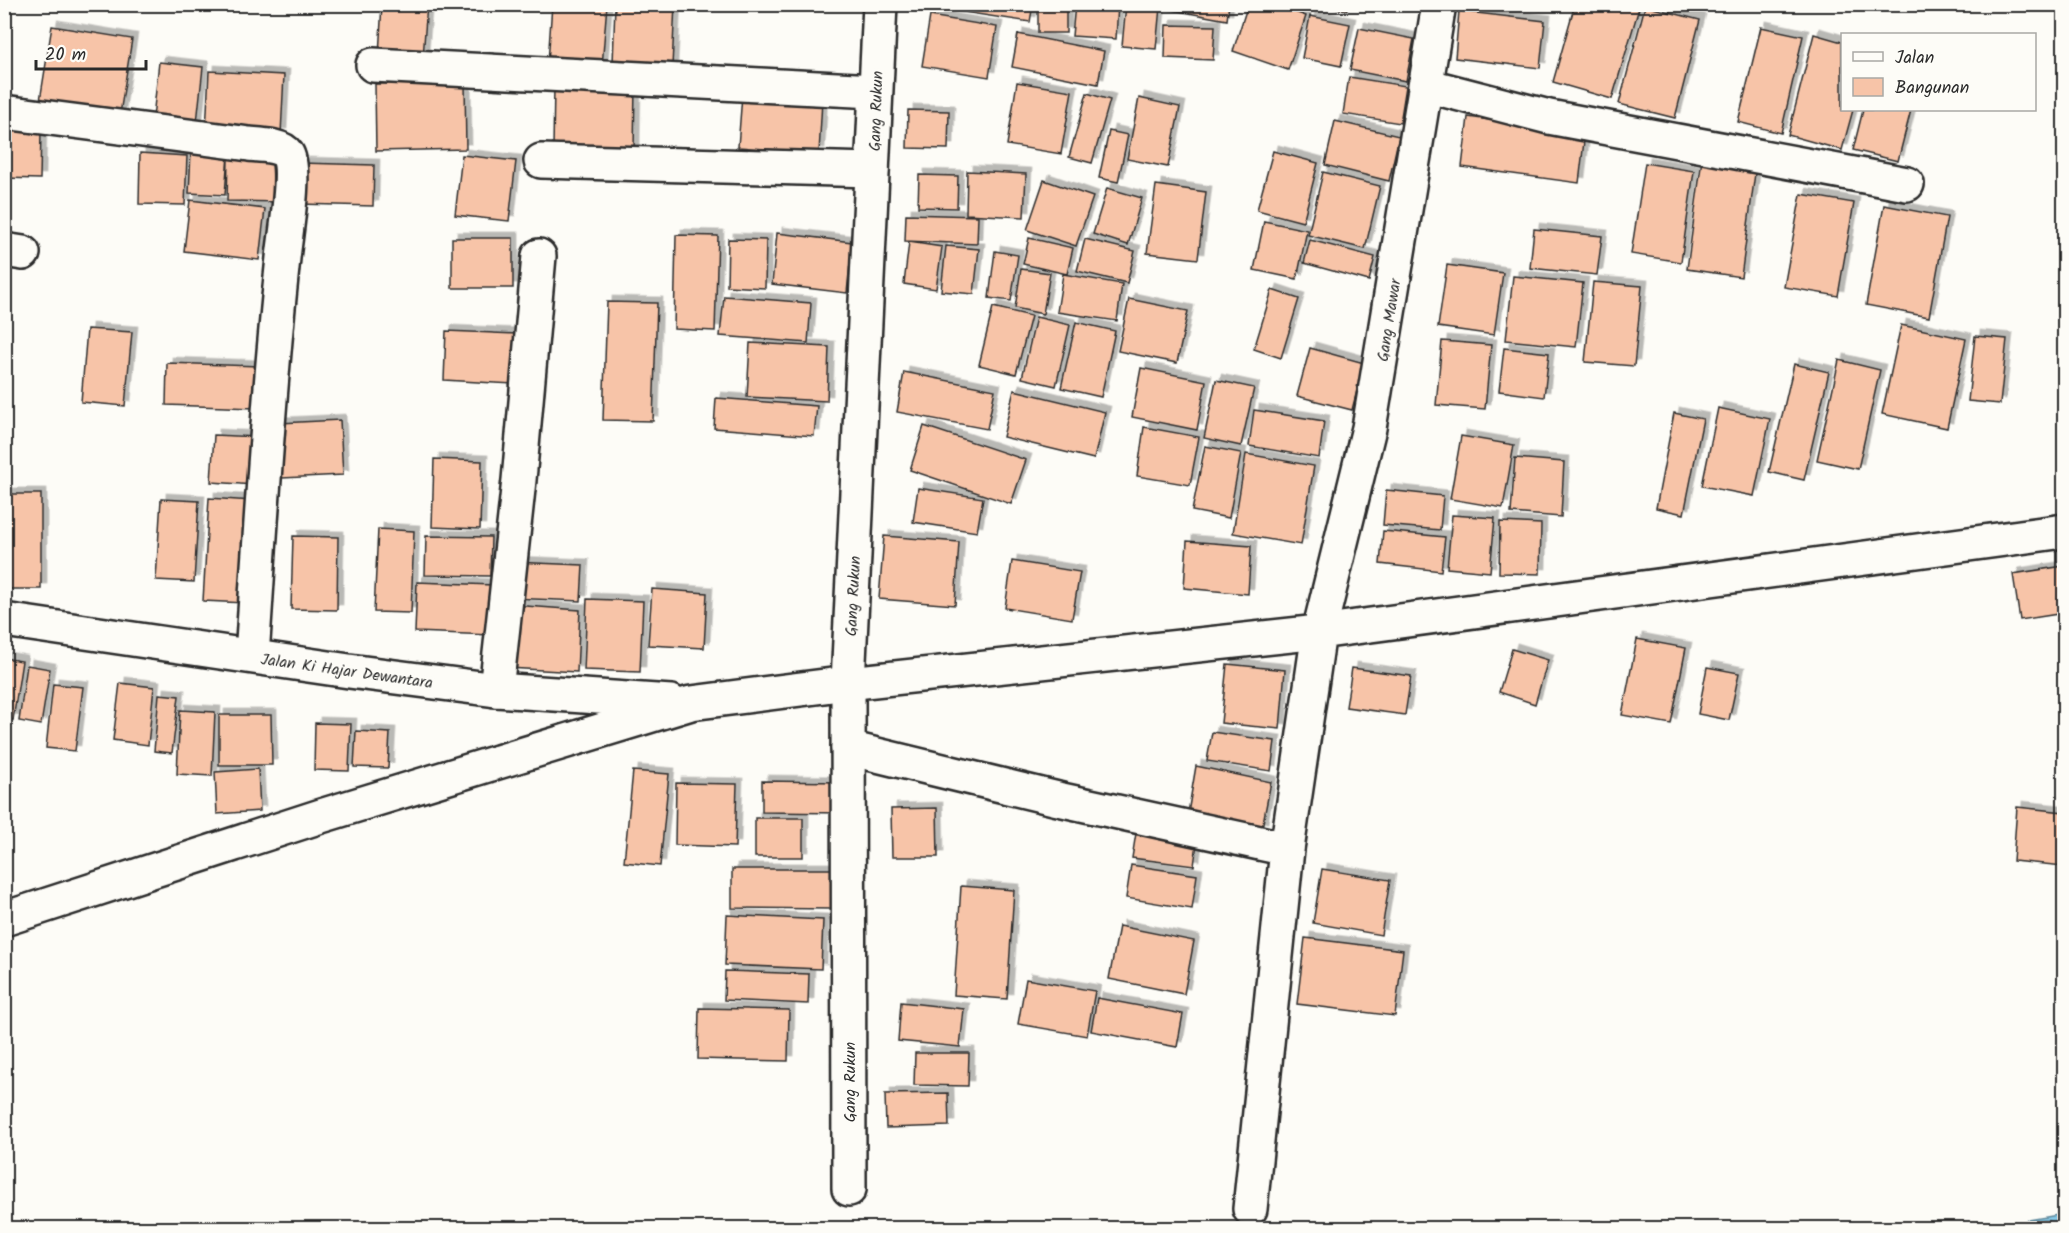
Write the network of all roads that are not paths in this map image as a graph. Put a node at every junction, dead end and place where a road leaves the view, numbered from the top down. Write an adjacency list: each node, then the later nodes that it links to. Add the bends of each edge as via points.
1 (880, 4): 5 (street, Gang Rukun)
2 (1439, 4): 4 (street, Gang Mawar)
3 (373, 65): 5 (street)
4 (1425, 85): 9 (street, via 1549,117); 13 (street, Gang Mawar, via 1369,428)
5 (875, 91): 8 (street, Gang Rukun)
6 (4, 112): 14 (street, via 249,144 287,154 291,185)
7 (542, 161): 8 (street)
8 (872, 170): 15 (street, Gang Rukun)
9 (1907, 184)
10 (539, 256): 16 (street)
11 (2064, 531): 13 (street)
12 (4, 620): 14 (street, Jalan Ki Hajar Dewantara)
13 (1319, 632): 15 (street); 19 (street, Gang Mawar)
14 (252, 656): 16 (street, Jalan Ki Hajar Dewantara)
15 (848, 683): 17 (street); 18 (street, Gang Rukun)
16 (496, 690): 17 (street, Jalan Ki Hajar Dewantara)
17 (691, 703): 20 (street, via 321,816)
18 (848, 748): 19 (street); 21 (street, Gang Rukun)
19 (1287, 849): 22 (street, Gang Mawar)
20 (4, 919)
21 (849, 1189)
22 (1250, 1209)

